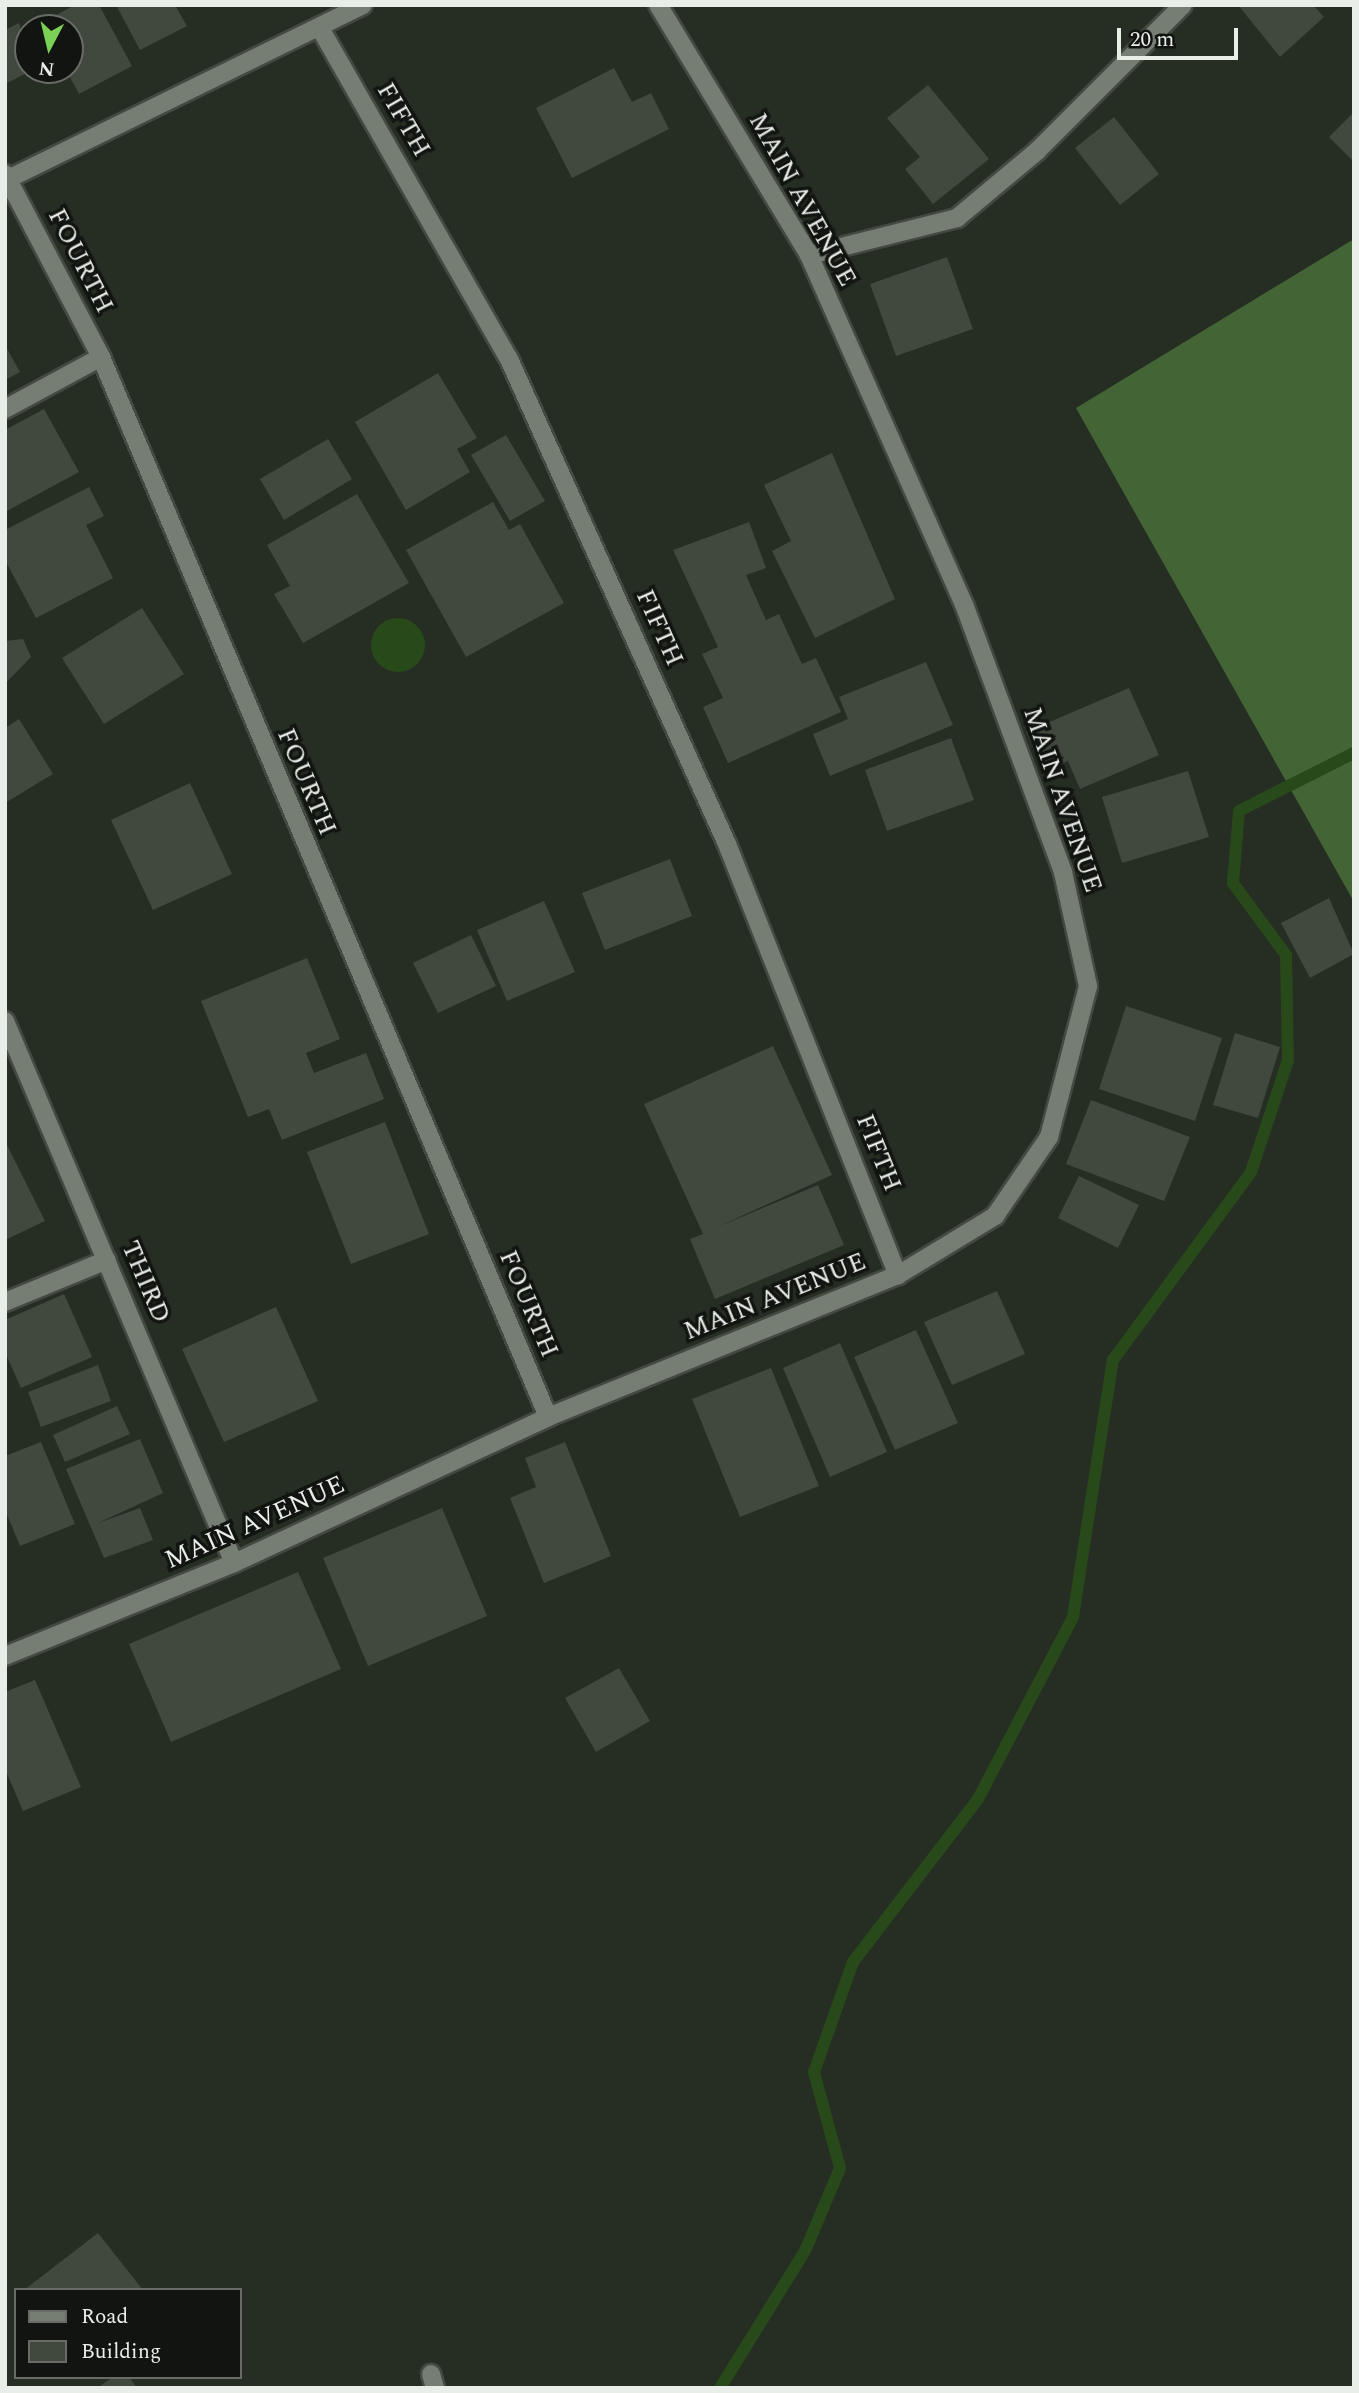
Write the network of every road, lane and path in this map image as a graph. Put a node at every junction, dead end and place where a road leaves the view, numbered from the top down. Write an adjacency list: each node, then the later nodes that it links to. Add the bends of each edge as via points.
1 (363, 5): 4 (street)
2 (657, 5): 6 (street, MAIN AVENUE)
3 (1183, 5): 6 (street, via 1037,150 957,218)
4 (320, 28): 5 (street); 11 (street, FIFTH, via 509,359 727,844)
5 (7, 176): 7 (street, FOURTH)
6 (808, 255): 11 (street, MAIN AVENUE, via 965,607 1063,872 1087,986 1049,1137 995,1216)
7 (101, 357): 8 (street); 13 (street, FOURTH)
8 (5, 409)
9 (5, 1021): 10 (street, THIRD)
10 (107, 1260): 12 (street); 14 (street, THIRD)
11 (898, 1275): 13 (street, MAIN AVENUE)
12 (5, 1302)
13 (548, 1417): 14 (street, MAIN AVENUE)
14 (234, 1563): 15 (street, MAIN AVENUE)
15 (5, 1656)

